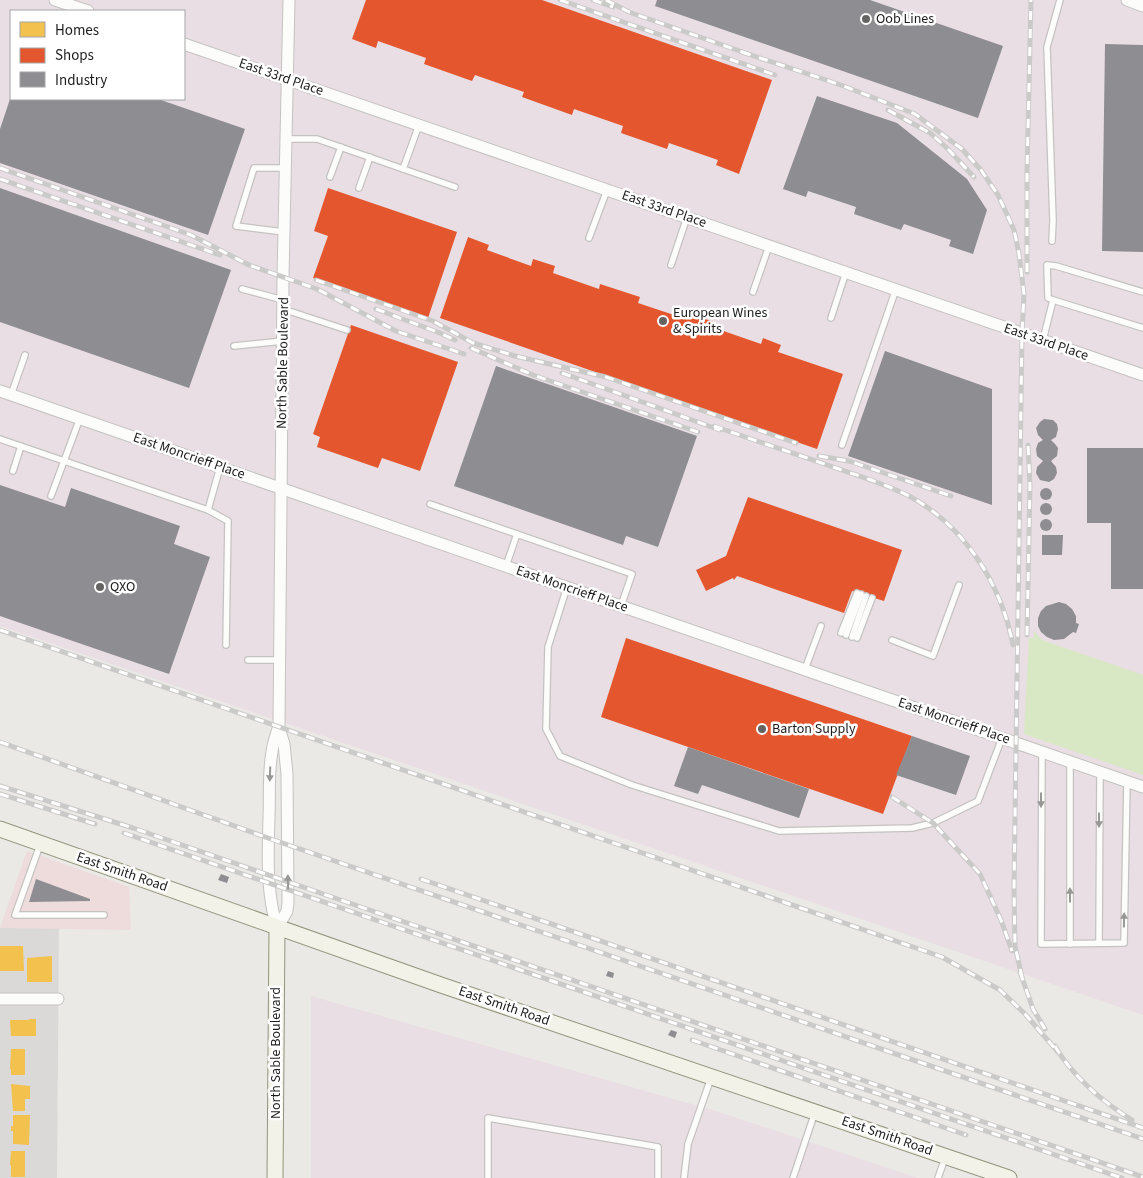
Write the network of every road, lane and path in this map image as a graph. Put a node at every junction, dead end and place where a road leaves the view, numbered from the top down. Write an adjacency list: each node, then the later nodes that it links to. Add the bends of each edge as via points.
1 (55, 0): 6 (street)
2 (289, 0): 8 (street, North Sable Boulevard)
3 (1060, 0): 22 (lane, via 1047,46)
4 (1127, 0): 5 (street)
5 (1143, 6)
6 (85, 10)
7 (185, 44): 8 (street, East 33rd Place)
8 (288, 80): 9 (street, East 33rd Place); 10 (street, North Sable Boulevard)
9 (419, 125): 14 (lane); 18 (street, East 33rd Place)
10 (287, 139): 11 (lane, via 318,139); 13 (street, North Sable Boulevard)
11 (341, 147): 12 (lane); 15 (lane)
12 (370, 157): 14 (lane); 17 (lane)
13 (286, 168): 20 (street, North Sable Boulevard); 20 (lane, via 254,168 236,226)
14 (403, 169): 16 (lane)
15 (330, 178)
16 (455, 187)
17 (359, 188)
18 (607, 190): 19 (street, East 33rd Place); 21 (lane)
19 (687, 217): 23 (street, East 33rd Place); 24 (lane)
20 (284, 232): 31 (street, North Sable Boulevard)
21 (589, 238)
22 (1052, 241)
23 (769, 246): 25 (street, East 33rd Place); 28 (lane)
24 (671, 265)
25 (846, 272): 27 (street, East 33rd Place); 32 (lane)
26 (242, 289): 31 (lane)
27 (896, 290): 35 (street, East 33rd Place); 43 (lane)
28 (753, 292)
29 (1143, 292): 30 (lane, via 1046,265 1048,298)
30 (1054, 300): 33 (lane); 35 (lane)
31 (283, 304): 34 (lane); 36 (street, North Sable Boulevard)
32 (831, 318)
33 (1143, 328)
34 (346, 330)
35 (1043, 340): 39 (street, East 33rd Place)
36 (283, 341): 37 (lane); 48 (street, North Sable Boulevard)
37 (234, 346)
38 (24, 354): 40 (lane)
39 (1143, 375)
40 (5, 393): 41 (street, East Moncrieff Place)
41 (80, 418): 45 (lane); 46 (street, East Moncrieff Place)
42 (0, 438): 44 (lane)
43 (842, 445)
44 (21, 446): 45 (lane); 47 (lane)
45 (64, 461): 49 (lane); 51 (lane)
46 (220, 467): 48 (street, East Moncrieff Place); 51 (lane)
47 (13, 471)
48 (281, 488): 53 (street, East Moncrieff Place); 62 (street, North Sable Boulevard)
49 (51, 496)
50 (430, 504): 52 (lane)
51 (208, 510): 60 (lane, via 228,521)
52 (516, 534): 53 (lane); 56 (lane, via 632,574)
53 (506, 566): 55 (street, East Moncrieff Place)
54 (959, 585): 59 (lane, via 934,656)
55 (567, 587): 56 (street, East Moncrieff Place); 65 (lane, via 548,647 546,729 560,756 632,785 779,831 912,828 933,823 978,800)
56 (621, 606): 63 (street, East Moncrieff Place)
57 (821, 626): 63 (lane)
58 (849, 636): 58 (lane, via 864,595)
59 (892, 640)
60 (226, 645)
61 (248, 660): 62 (lane)
62 (279, 660): 64 (street, North Sable Boulevard)
63 (805, 669): 65 (street, East Moncrieff Place)
64 (279, 726): 74 (street, North Sable Boulevard, one-way to 74, via 272,752 268,838 269,895); 74 (street, North Sable Boulevard, one-way to 64, via 287,911 288,902 287,774)
65 (1002, 738): 66 (street, East Moncrieff Place)
66 (1042, 751): 67 (street, East Moncrieff Place); 75 (lane, one-way to 75, via 1041,944)
67 (1070, 761): 68 (street, East Moncrieff Place); 75 (lane, one-way to 67)
68 (1100, 771): 69 (street, East Moncrieff Place); 76 (lane, one-way to 76)
69 (1127, 781): 70 (street, East Moncrieff Place); 76 (lane, one-way to 69, via 1124,943)
70 (1143, 787)
71 (0, 829): 72 (street, East Smith Road)
72 (41, 844): 73 (lane, via 15,915); 74 (street, East Smith Road)
73 (104, 915)
74 (277, 928): 79 (street, East Smith Road); 82 (street, North Sable Boulevard)
75 (1070, 944): 76 (lane)
76 (1099, 944)
77 (0, 999): 78 (street)
78 (58, 999)
79 (711, 1076): 80 (street, East Smith Road); 85 (lane, via 688,1144)
80 (815, 1112): 81 (street, East Smith Road); 86 (lane)
81 (946, 1156): 87 (lane); 88 (street, East Smith Road)
82 (275, 1178)
83 (488, 1178): 84 (lane, via 488,1118 658,1148)
84 (658, 1178)
85 (684, 1178)
86 (793, 1178)
87 (938, 1178)
88 (1009, 1178)

